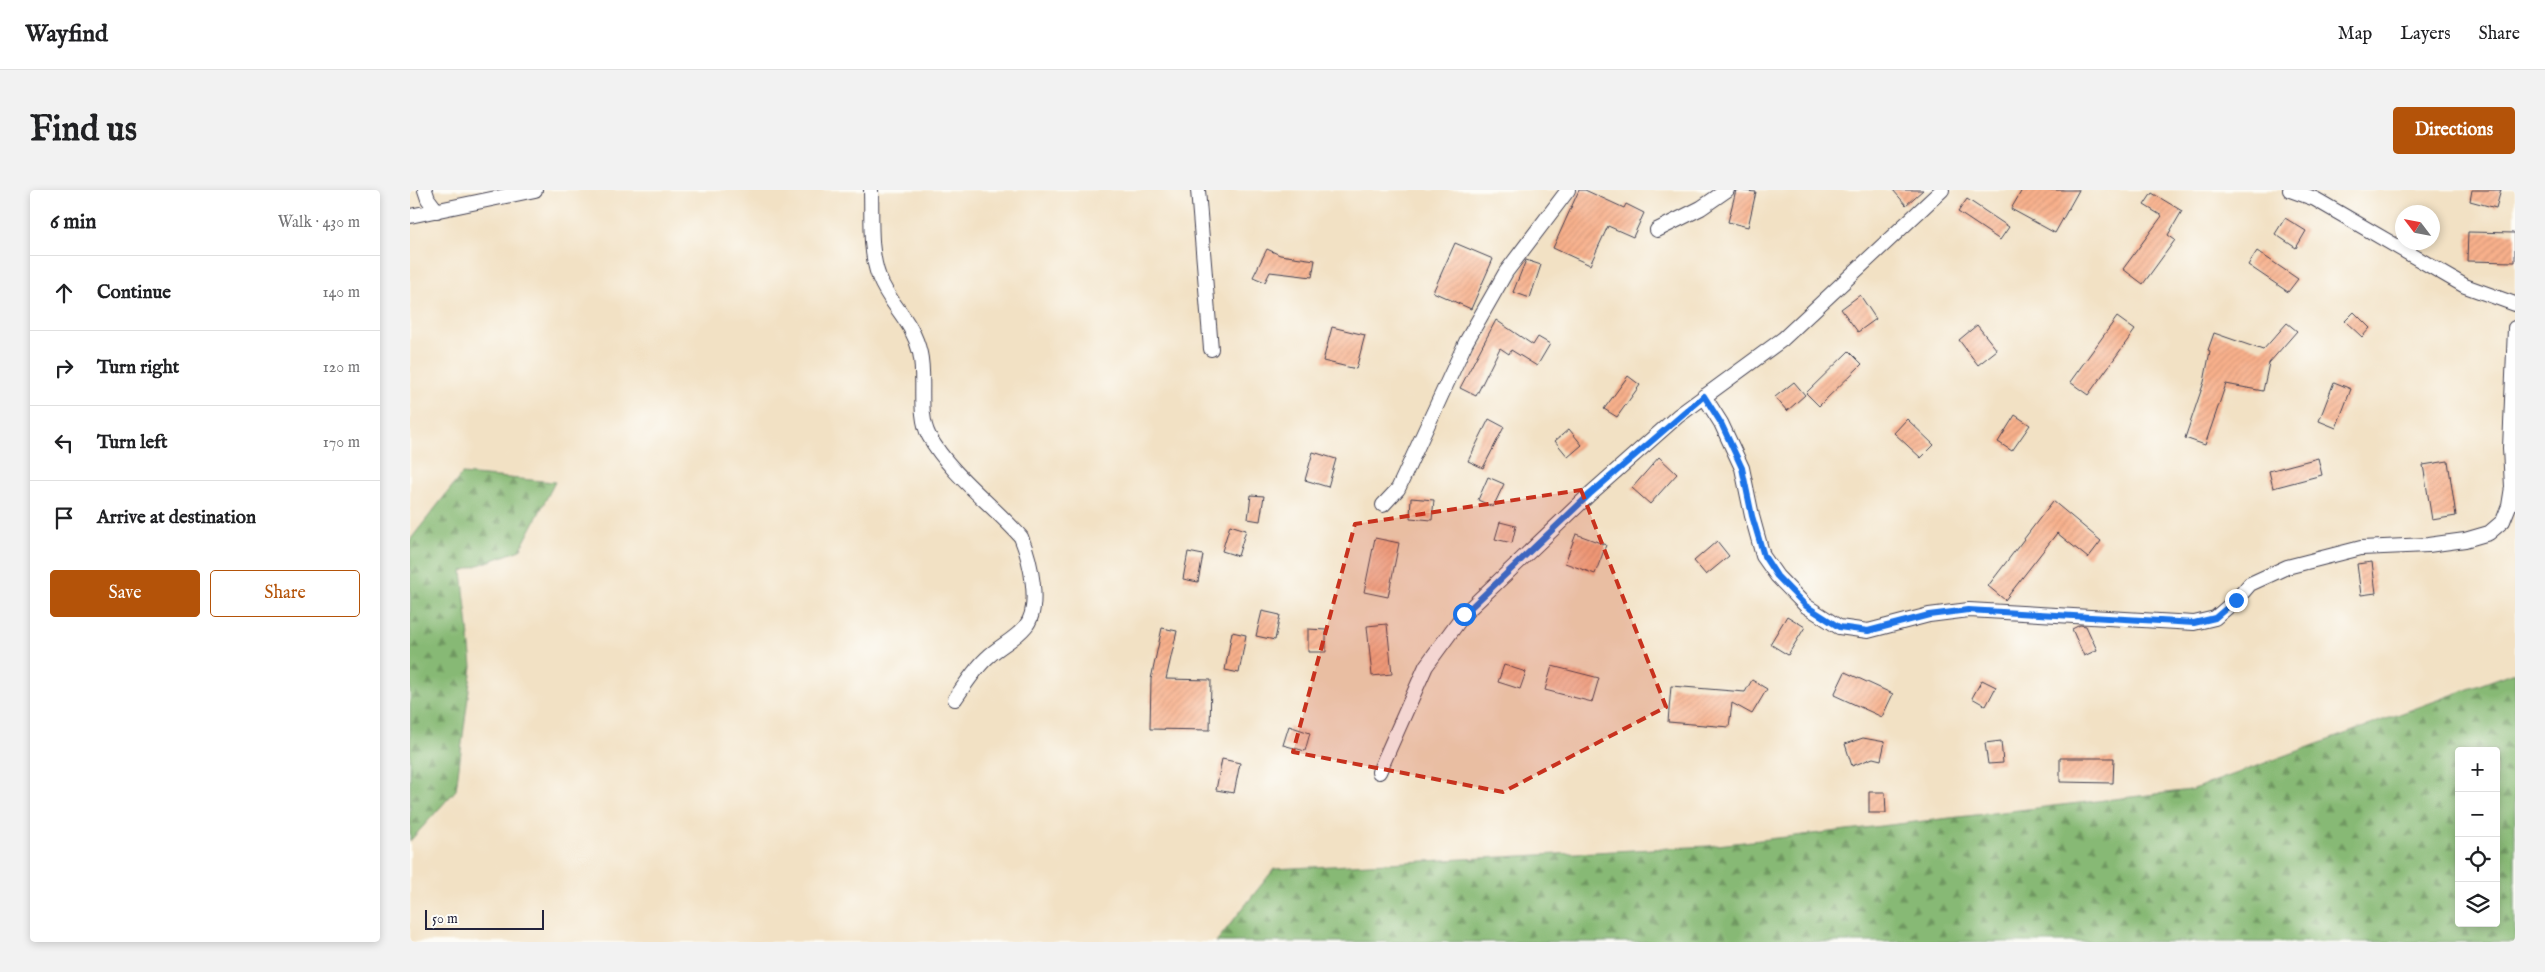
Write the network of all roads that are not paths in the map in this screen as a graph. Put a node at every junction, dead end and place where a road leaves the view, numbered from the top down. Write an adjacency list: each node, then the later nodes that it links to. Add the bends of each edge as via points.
1 (425, 190): 10 (street)
2 (535, 190): 10 (street)
3 (871, 190): 18 (street, via 874,258 886,291 907,319 916,339 921,356 923,415 928,434 941,455 1017,533 1027,552 1034,595 1031,617 1026,627 988,657)
4 (1198, 190): 15 (street)
5 (1568, 190): 17 (street, via 1506,272 1466,342 1398,489)
6 (1727, 190): 12 (street, via 1701,208)
7 (1942, 190): 16 (street, via 1782,339)
8 (2290, 190): 9 (street)
9 (2314, 195): 13 (street, via 2465,286)
10 (438, 211): 11 (street)
11 (410, 216)
12 (1657, 230)
13 (2515, 304)
14 (2515, 328): 16 (street, via 2510,448 2512,486 2503,521 2489,533 2465,540 2361,548 2287,567 2250,584 2215,618 2194,623 1968,610 1929,615 1868,631 1839,627 1806,606 1777,576 1764,556 1742,468)
15 (1211, 349)
16 (1704, 396): 19 (street, via 1590,494 1464,614 1426,666)
17 (1383, 505)
18 (955, 699)
19 (1379, 772)

